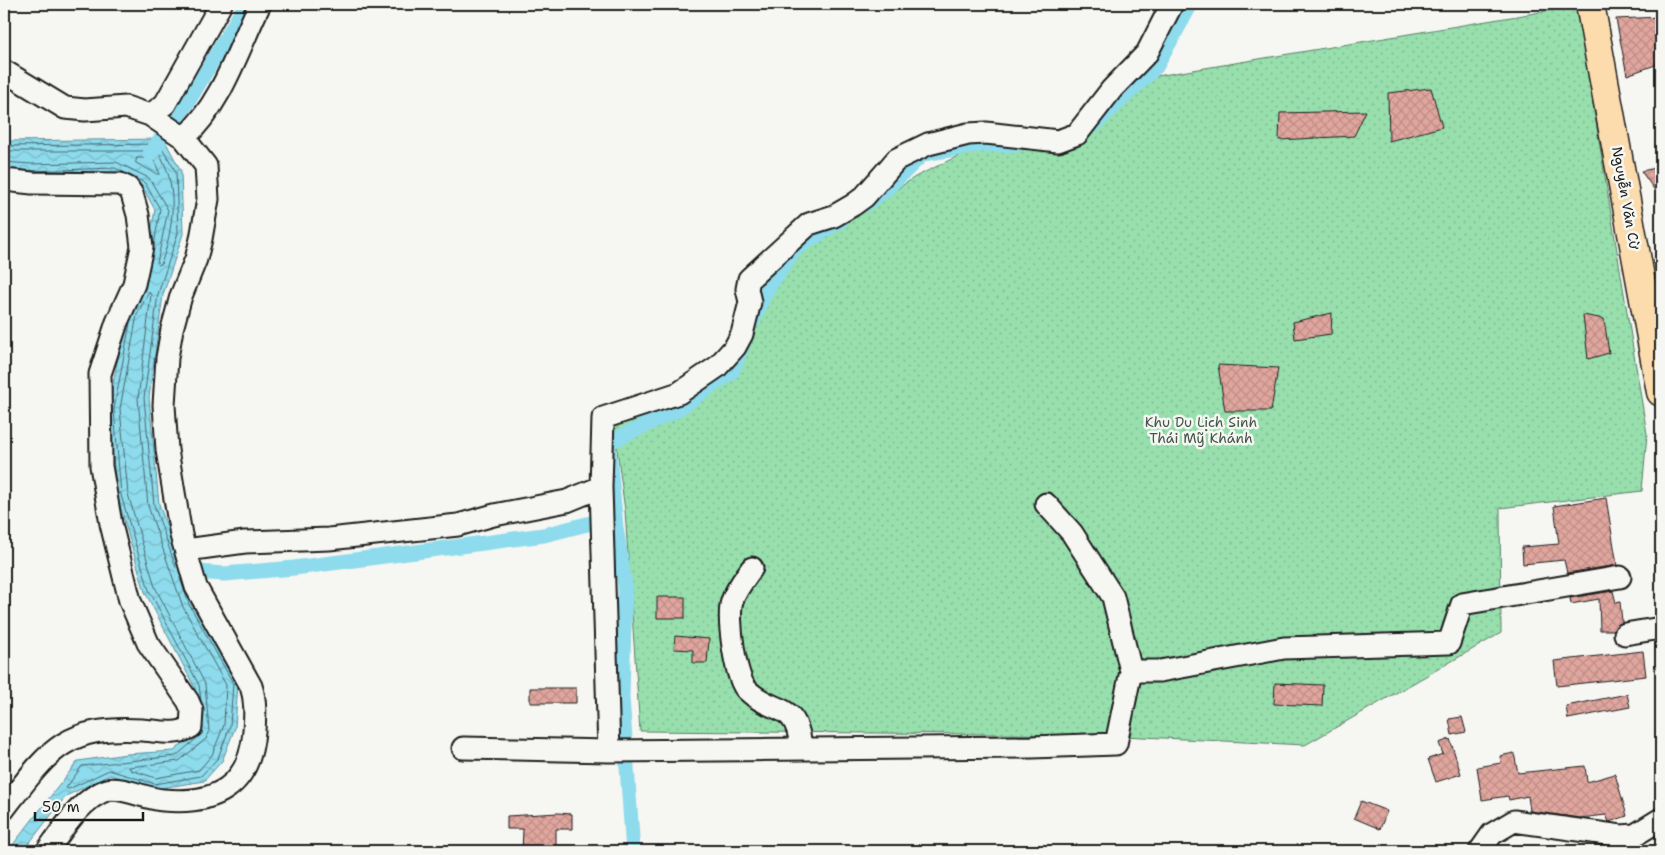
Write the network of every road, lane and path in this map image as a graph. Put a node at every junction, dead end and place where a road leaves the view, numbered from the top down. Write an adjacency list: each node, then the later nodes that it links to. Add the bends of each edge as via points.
1 (221, 4): 6 (street, via 165,104)
2 (260, 4): 7 (street, via 219,93)
3 (1172, 4): 10 (street, via 1147,53 1112,89 1077,134 1058,141 968,134 928,144 897,159 853,206 809,224 749,279 750,302 742,334 717,367 680,393 603,418)
4 (1590, 4): 9 (main road, Nguyễn Văn Cừ)
5 (4, 72): 6 (street, via 64,108 126,107)
6 (150, 116): 7 (street)
7 (184, 138): 12 (street, via 206,166 208,200 196,259 172,329 164,405 167,450)
8 (4, 180): 21 (street, via 120,184 132,194 140,230 140,261 100,374 101,466 132,606 148,643 186,696 192,719 191,727 178,732 104,729 76,736 48,755)
9 (1661, 392)
10 (601, 494): 12 (street, via 458,525 330,538 245,542); 20 (street)
11 (1046, 504): 17 (street, via 1072,533 1113,597)
12 (187, 554): 24 (street, via 196,587 254,693 252,746 244,771 233,785 198,798 163,800 120,789 106,790 79,810)
13 (752, 568): 19 (street, via 731,608 738,672 741,682 752,694 796,722)
14 (1620, 577): 17 (street, via 1462,604 1449,643 1284,648 1160,671)
15 (1661, 628): 16 (street)
16 (1625, 634)
17 (1131, 671): 19 (street, via 1116,744)
18 (463, 748): 20 (street)
19 (802, 748): 20 (street)
20 (611, 750)
21 (4, 808)
22 (1661, 819): 23 (street)
23 (1633, 843): 25 (street, via 1621,836 1514,821 1492,834)
24 (47, 851)
25 (1480, 851)

